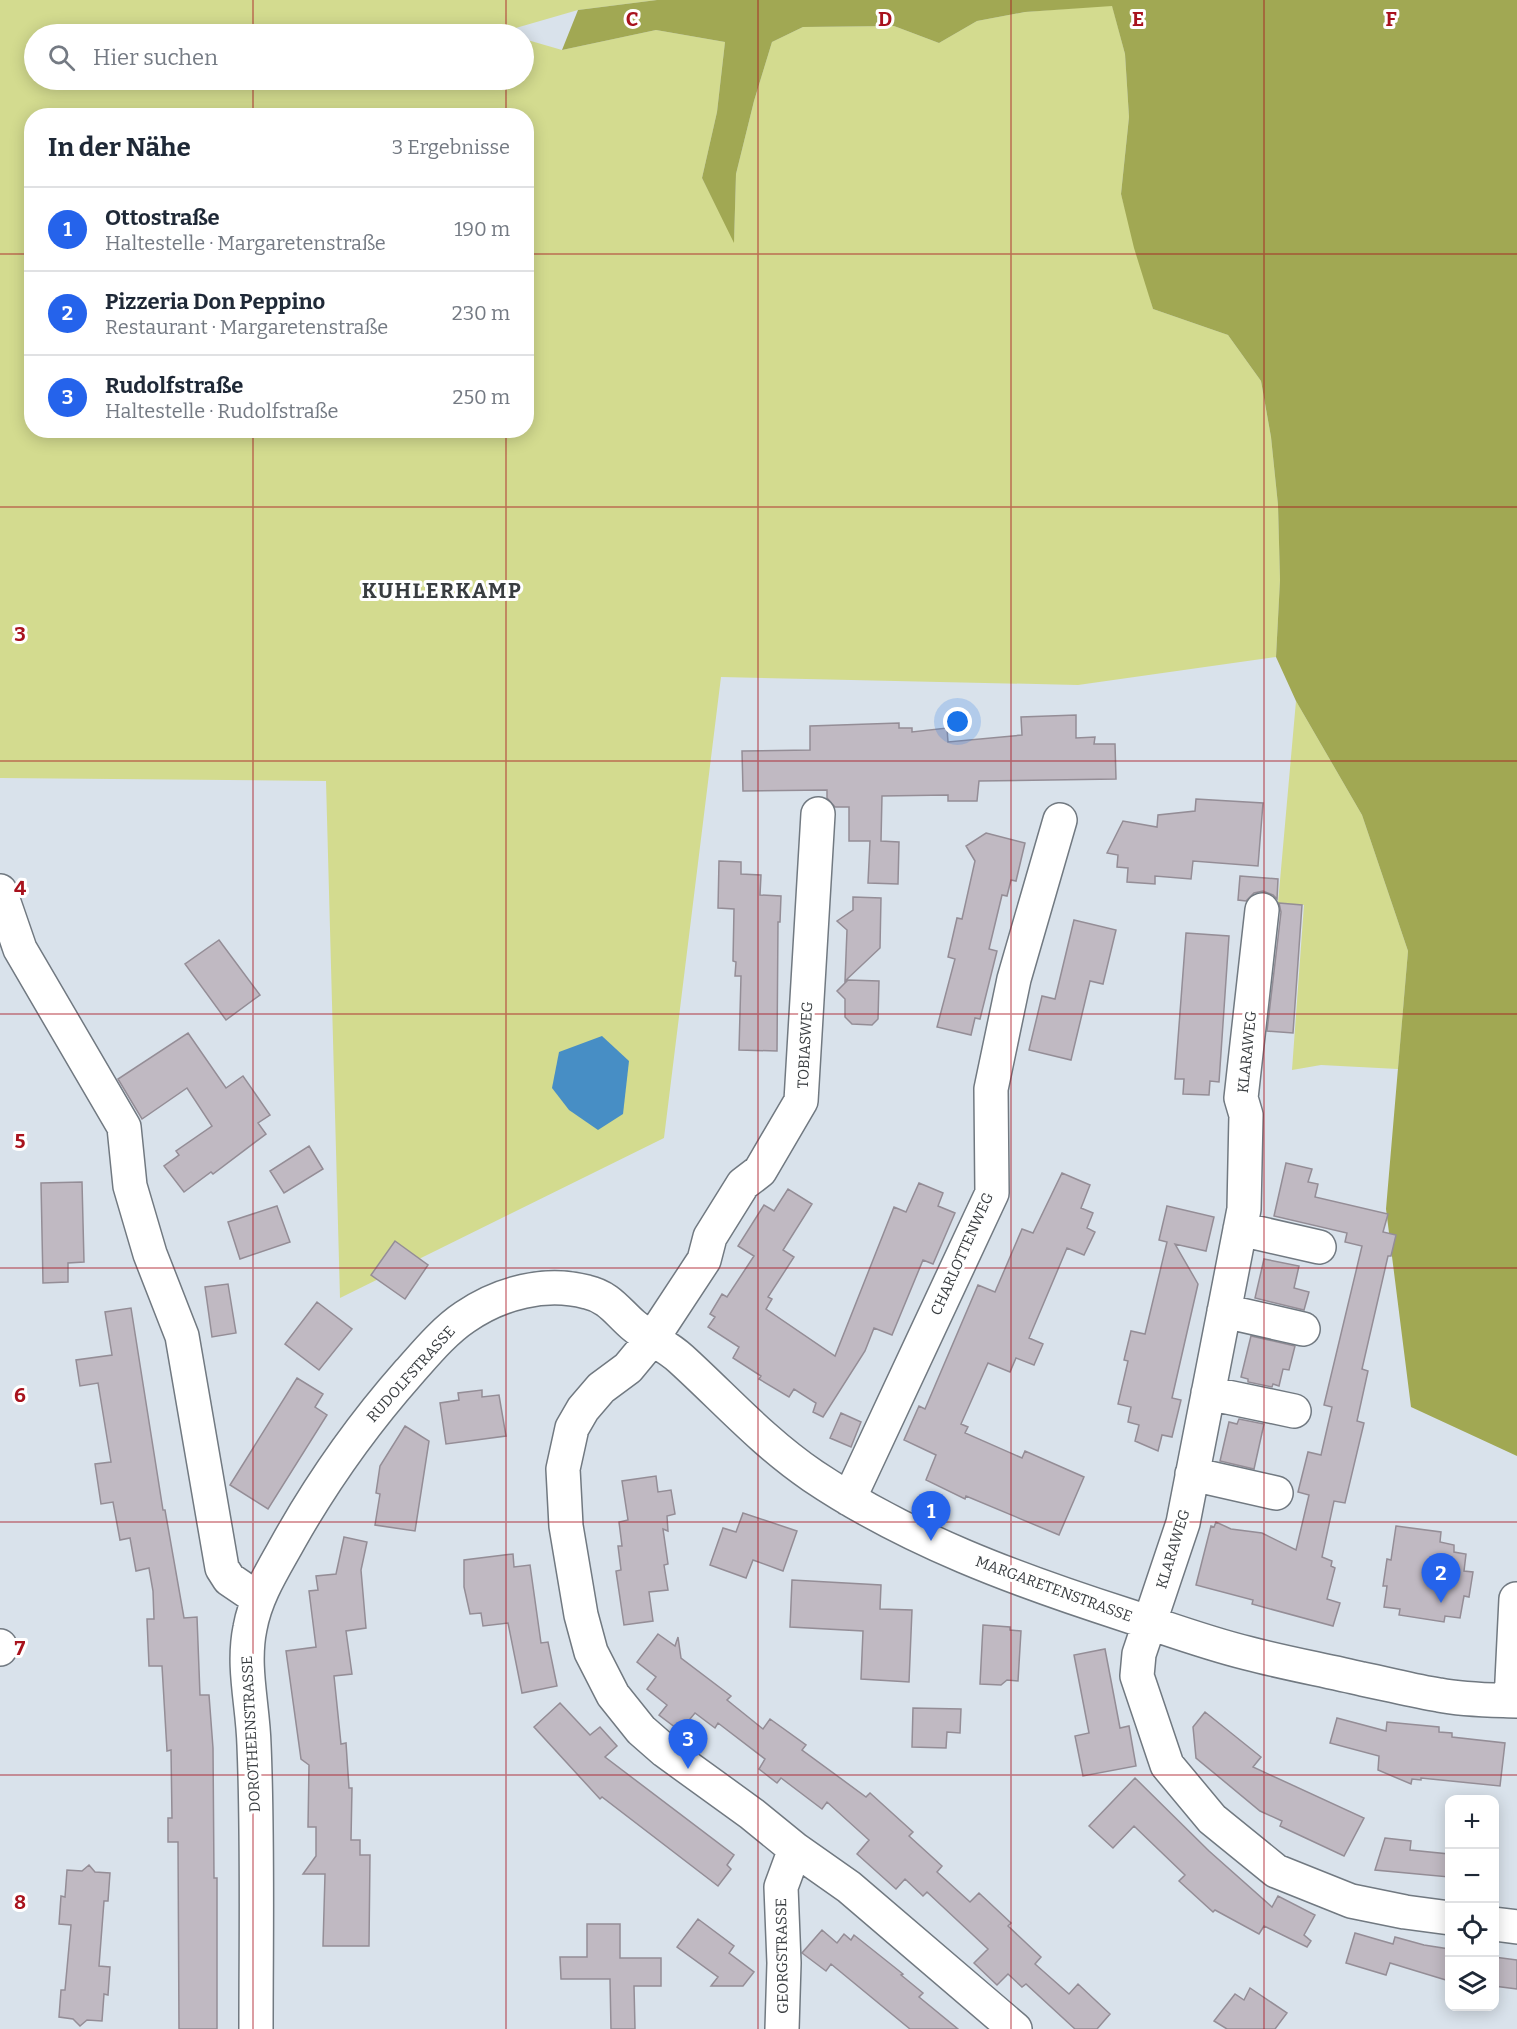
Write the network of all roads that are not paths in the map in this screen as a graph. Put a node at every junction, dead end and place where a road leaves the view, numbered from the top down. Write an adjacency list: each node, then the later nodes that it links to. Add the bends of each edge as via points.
1 (818, 814): 9 (street, TOBIASWEG, via 801,1101 760,1171 743,1184 710,1237 704,1260)
2 (1060, 820): 14 (street, CHARLOTTENWEG, via 1014,979 991,1089 992,1193)
3 (0, 891): 15 (street, via 20,949 124,1127 130,1186 150,1254 182,1336 222,1568)
4 (1262, 910): 5 (street, KLARAWEG, via 1241,1098 1246,1115)
5 (1240, 1229): 6 (street); 7 (street, KLARAWEG)
6 (1320, 1247)
7 (1224, 1311): 8 (street); 10 (street, KLARAWEG)
8 (1303, 1329)
9 (652, 1339): 14 (street, MARGARETENSTRASSE, via 678,1356 778,1450); 15 (street, RUDOLFSTRASSE, via 603,1297 568,1289 546,1288 507,1296 461,1319 431,1347 348,1448 306,1511); 19 (street, via 628,1368 583,1409 567,1444 563,1496 580,1615 591,1652 613,1695 641,1730)
10 (1208, 1393): 11 (street); 12 (street, KLARAWEG)
11 (1294, 1411)
12 (1192, 1474): 13 (street); 17 (street, KLARAWEG, via 1183,1523)
13 (1276, 1493)
14 (849, 1499): 17 (street, MARGARETENSTRASSE, via 896,1525 1016,1578)
15 (257, 1599): 23 (street, DOROTHEENSTRASSE, via 246,1658 254,1741)
16 (1516, 1599): 18 (street)
17 (1149, 1623): 18 (street, MARGARETENSTRASSE, via 1244,1652 1431,1694); 20 (street, KLARAWEG, via 1138,1654 1137,1676 1167,1765 1212,1819 1276,1871 1351,1901)
18 (1514, 1701)
19 (795, 1849): 24 (street, GEORGSTRASSE, via 781,1887); 25 (street, via 849,1887)
20 (1445, 1917)
21 (1499, 1925): 22 (street)
22 (1517, 1927)
23 (256, 2029)
24 (782, 2029)
25 (1015, 2029)

